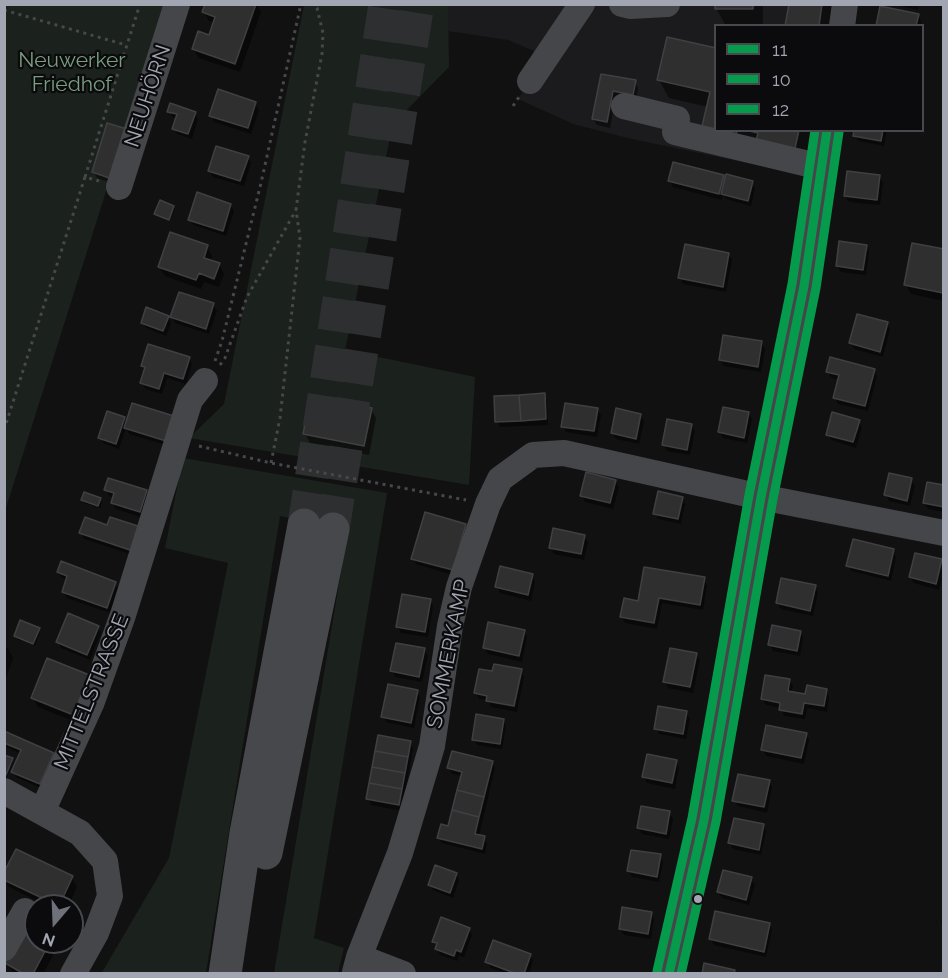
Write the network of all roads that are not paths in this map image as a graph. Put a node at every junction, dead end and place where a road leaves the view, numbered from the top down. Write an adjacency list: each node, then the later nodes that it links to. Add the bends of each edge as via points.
1 (177, 4): 11 (street, NEUHÖRN)
2 (582, 4): 7 (street)
3 (622, 4): 4 (street)
4 (667, 4)
5 (845, 4): 6 (street)
6 (842, 24)
7 (530, 81)
8 (624, 106): 10 (street, via 677,119 675,132)
9 (827, 132): 10 (street)
10 (821, 167): 13 (street, via 804,286)
11 (119, 187)
12 (205, 381): 16 (street, MITTELSTRASSE, via 190,400 91,704)
13 (761, 497): 14 (street, SOMMERKAMP); 19 (street, SOMMERKAMP, via 564,453 533,456 500,479 457,597 432,746 400,853); 24 (street, via 704,820)
14 (944, 533)
15 (4, 791): 16 (street)
16 (42, 812): 20 (street, via 80,833 105,861 110,896)
17 (24, 913): 18 (street)
18 (4, 948)
19 (357, 965): 23 (street)
20 (74, 974)
21 (225, 974): 22 (highway, via 246,833 319,527)
22 (248, 974)
23 (403, 974)
24 (669, 974)

